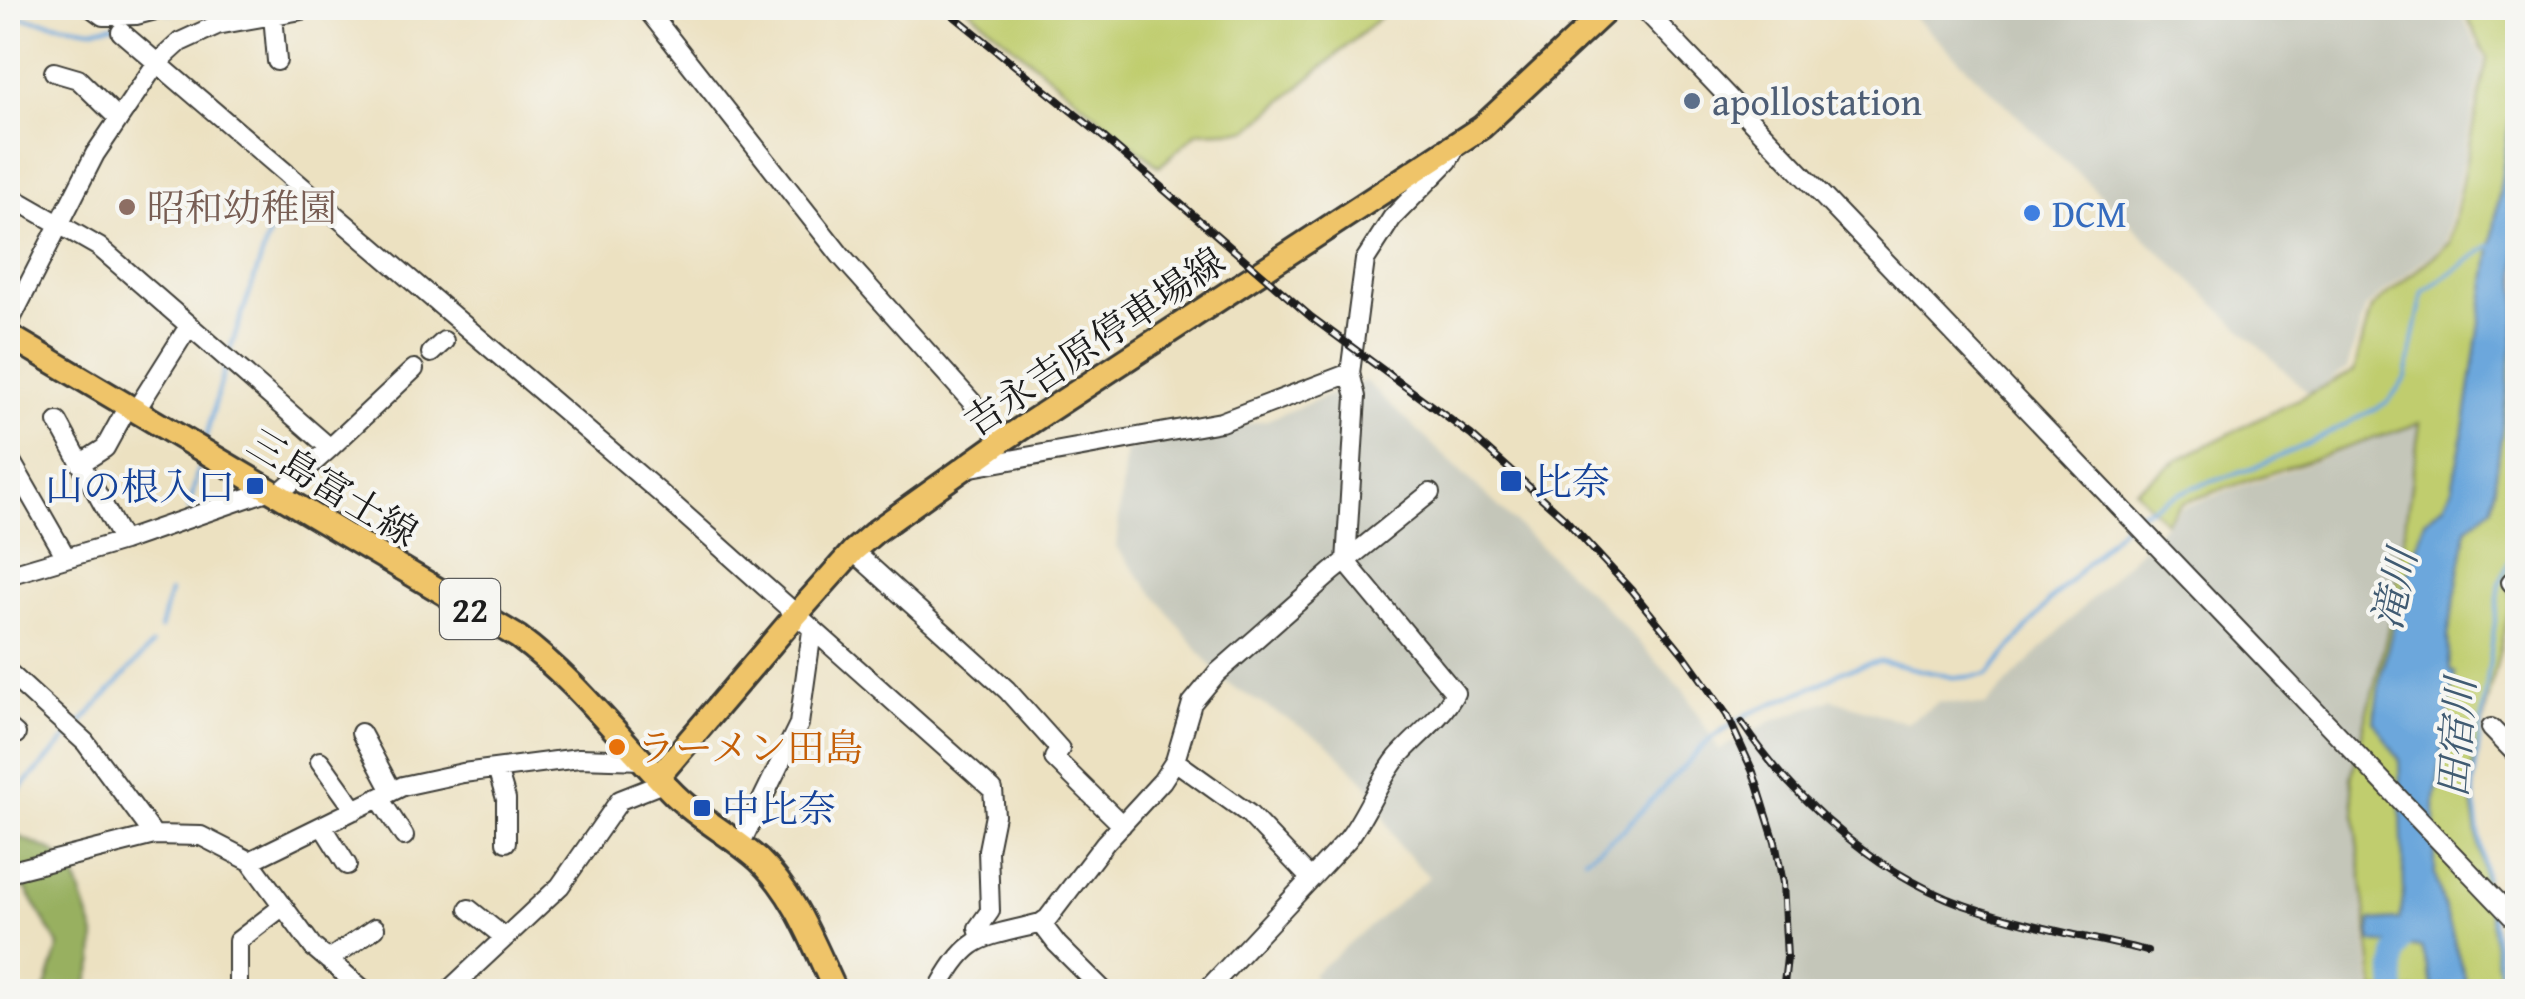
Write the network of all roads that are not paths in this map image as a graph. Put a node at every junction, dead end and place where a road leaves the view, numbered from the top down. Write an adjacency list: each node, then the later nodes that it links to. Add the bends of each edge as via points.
1 (92, 8): 2 (street, via 103,16)
2 (164, 8)
3 (313, 8): 7 (street)
4 (646, 8): 23 (street, via 841,256)
5 (1609, 8): 13 (main road, 吉永吉原停車場線)
6 (1642, 8): 59 (street)
7 (272, 15): 9 (street); 10 (street, via 218,25 180,42)
8 (121, 32): 10 (street)
9 (277, 61)
10 (156, 64): 12 (street); 35 (street, via 448,337 659,492)
11 (54, 72): 12 (street, via 78,79)
12 (118, 118): 15 (street)
13 (1458, 144): 20 (street, via 1392,218 1365,260); 23 (main road, 吉永吉原停車場線)
14 (8, 194): 15 (street)
15 (56, 225): 16 (street); 17 (street, via 98,247)
16 (8, 325)
17 (189, 326): 21 (street); 24 (street)
18 (8, 335): 21 (main road, 三島富士線 / 22)
19 (414, 369): 24 (street)
20 (1350, 373): 27 (street, via 1221,422); 33 (street, via 1356,396)
21 (132, 408): 26 (street, via 105,448); 28 (main road, 三島富士線 / 22)
22 (58, 422): 26 (street)
23 (1005, 439): 27 (main road, 吉永吉原停車場線)
24 (330, 448): 28 (street)
25 (8, 456): 32 (street)
26 (82, 462): 30 (street)
27 (966, 468): 31 (main road, 吉永吉原停車場線)
28 (274, 492): 30 (street); 43 (main road, 三島富士線 / 22, via 518,637)
29 (1430, 492): 33 (street)
30 (123, 540): 32 (street)
31 (853, 551): 35 (main road, 吉永吉原停車場線); 46 (street, via 1007,690 1060,749 1054,758)
32 (66, 557): 34 (street)
33 (1346, 562): 41 (street, via 1192,702); 55 (street, via 1456,693 1395,761 1348,839)
34 (8, 575)
35 (804, 623): 43 (main road, 吉永吉原停車場線); 51 (street, via 798,724); 62 (street, via 993,790 990,911 978,928)
36 (8, 672): 48 (street, via 73,732)
37 (2491, 728): 39 (street)
38 (361, 733): 44 (street)
39 (2518, 756)
40 (320, 761): 45 (street)
41 (1175, 761): 46 (street); 55 (street, via 1249,814)
42 (497, 769): 43 (street, via 579,758); 44 (street, via 418,782); 50 (street, via 506,799)
43 (655, 774): 51 (main road, 三島富士線 / 22); 61 (street, via 620,800 560,886)
44 (385, 795): 45 (street); 49 (street)
45 (354, 810): 47 (street)
46 (1122, 825): 58 (street)
47 (323, 827): 52 (street); 53 (street)
48 (154, 835): 52 (street, via 201,836); 54 (street)
49 (404, 836)
50 (506, 842)
51 (740, 846): 68 (main road, 三島富士線 / 22, via 792,900)
52 (250, 861): 56 (street)
53 (347, 865)
54 (8, 872)
55 (1309, 877): 70 (street)
56 (282, 907): 63 (street); 65 (street, via 238,940)
57 (469, 909): 61 (street)
58 (1040, 923): 62 (street); 69 (street)
59 (2518, 924)
60 (374, 928): 63 (street)
61 (504, 938): 67 (street)
62 (980, 940): 64 (street, via 956,956)
63 (328, 960): 66 (street)
64 (946, 988)
65 (238, 992)
66 (366, 992)
67 (447, 992)
68 (836, 992)
69 (1105, 992)
70 (1205, 992)

